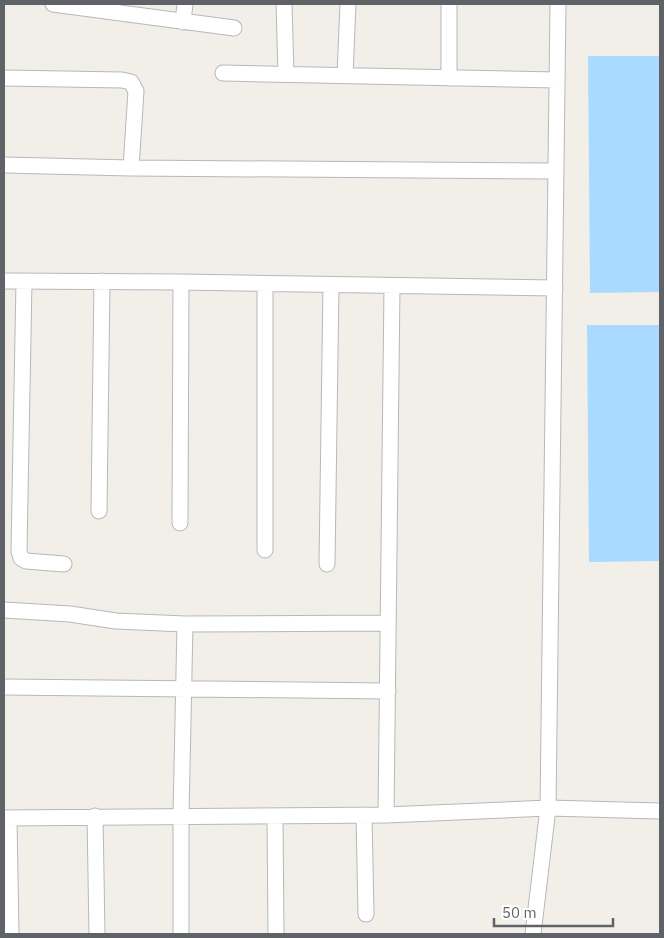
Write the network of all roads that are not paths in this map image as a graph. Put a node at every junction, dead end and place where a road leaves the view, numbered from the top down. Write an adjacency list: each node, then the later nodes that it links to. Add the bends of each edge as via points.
1 (53, 4): 7 (street)
2 (185, 4): 8 (street)
3 (284, 4): 11 (street)
4 (348, 4): 12 (street)
5 (449, 4): 14 (street)
6 (558, 4): 15 (street)
7 (80, 6): 8 (street)
8 (183, 22): 9 (street)
9 (234, 28)
10 (223, 73): 11 (street)
11 (286, 74): 12 (street)
12 (345, 75): 14 (street)
13 (4, 78): 17 (street, via 131,82 136,91)
14 (449, 78): 15 (street)
15 (557, 80): 18 (street)
16 (4, 165): 17 (street)
17 (131, 168): 18 (street)
18 (556, 171): 26 (street)
19 (4, 281): 20 (street)
20 (24, 281): 21 (street); 30 (street, via 19,551 26,561)
21 (102, 281): 22 (street); 27 (street)
22 (181, 282): 23 (street); 28 (street)
23 (265, 284): 24 (street); 29 (street)
24 (330, 285): 25 (street); 31 (street)
25 (392, 286): 26 (street); 33 (street)
26 (555, 288): 38 (street)
27 (99, 511)
28 (180, 523)
29 (265, 550)
30 (64, 564)
31 (327, 564)
32 (4, 610): 34 (street)
33 (388, 623): 34 (street); 37 (street)
34 (185, 624): 36 (street)
35 (4, 687): 36 (street)
36 (183, 689): 37 (street); 43 (street)
37 (388, 691): 41 (street)
38 (548, 808): 39 (street); 41 (street); 51 (street)
39 (660, 811)
40 (364, 815): 41 (street); 44 (street); 46 (street)
41 (386, 815)
42 (95, 816): 43 (street); 45 (street); 48 (street)
43 (181, 816): 44 (street); 49 (street)
44 (275, 816): 50 (street)
45 (6, 818): 47 (street)
46 (366, 914)
47 (11, 934)
48 (97, 934)
49 (181, 934)
50 (276, 934)
51 (533, 934)

